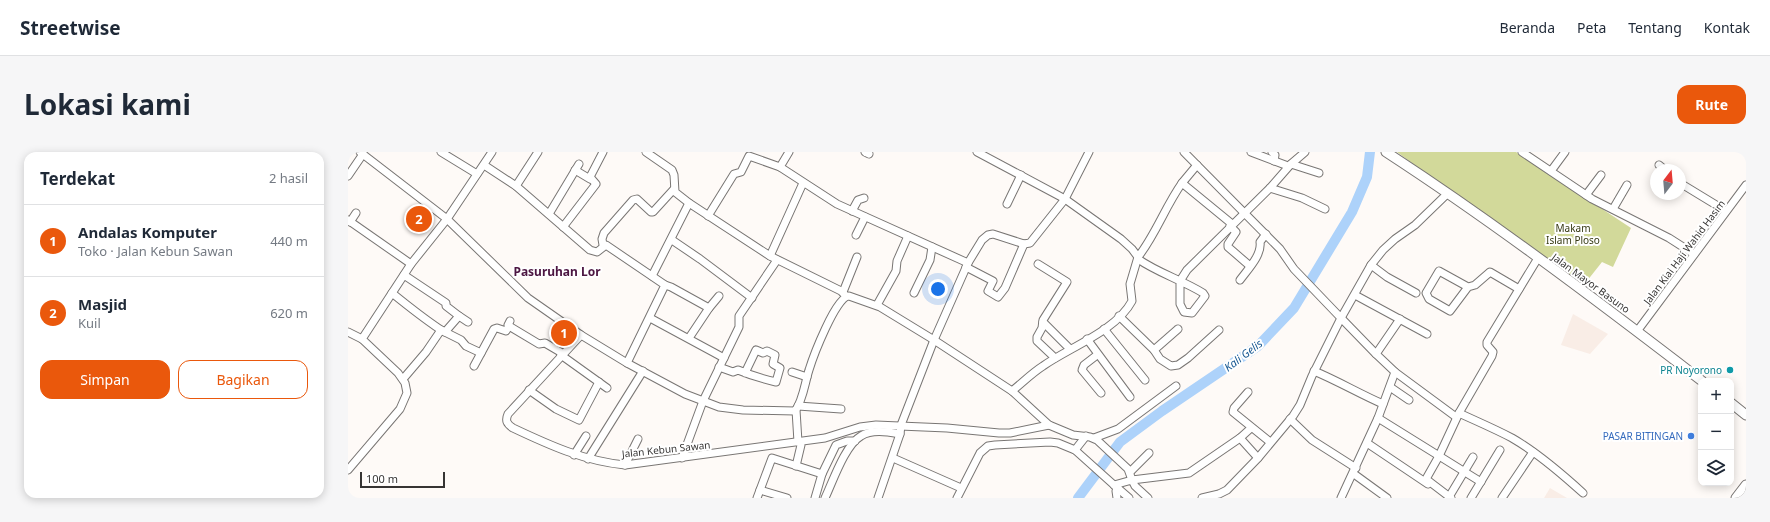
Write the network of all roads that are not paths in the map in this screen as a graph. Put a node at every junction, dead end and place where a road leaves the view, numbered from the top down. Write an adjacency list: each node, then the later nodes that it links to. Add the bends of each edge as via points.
1 (441, 152): 26 (street)
2 (492, 152): 21 (street)
3 (538, 152): 36 (street)
4 (603, 152): 31 (street)
5 (646, 152): 39 (street, via 672,170 675,178)
6 (788, 152): 24 (street)
7 (1089, 152): 43 (street)
8 (1184, 152): 19 (street)
9 (1196, 152): 19 (street)
10 (1251, 152): 20 (street)
11 (1272, 152): 20 (street, via 1275,155)
12 (1305, 152): 23 (street)
13 (1522, 152): 25 (street)
14 (1564, 152): 25 (street)
15 (361, 153): 30 (street); 55 (street)
16 (980, 153): 28 (street)
17 (750, 154): 24 (street); 53 (street, via 741,172 734,174)
18 (1390, 154): 40 (main road, Jalan Mayor Basuno)
19 (1191, 159): 22 (street)
20 (1274, 162): 23 (street)
21 (484, 165): 26 (street); 36 (street)
22 (1197, 165): 33 (street); 50 (street)
23 (1290, 165): 27 (street); 38 (street)
24 (780, 168): 32 (street)
25 (1551, 171): 41 (street)
26 (477, 174): 55 (street)
27 (1320, 174)
28 (1021, 175): 43 (street); 45 (street)
29 (1601, 175): 41 (street)
30 (348, 176)
31 (590, 179): 52 (street, via 577,167); 58 (street, via 596,185)
32 (803, 183): 48 (street); 67 (street)
33 (1182, 183): 57 (street); 69 (street)
34 (1627, 185): 47 (street)
35 (1746, 185): 49 (street, Jalan Kiai Haji Wahid Hasim)
36 (516, 186): 52 (street)
37 (1686, 187): 49 (street)
38 (1270, 188): 46 (street, via 1302,198); 50 (street)
39 (674, 189): 44 (street); 64 (street, via 653,212 636,199 633,200 604,233)
40 (1447, 194): 70 (main road, Jalan Mayor Basuno); 75 (street, via 1415,225 1395,239)
41 (1586, 195): 47 (street)
42 (864, 198): 48 (street, via 860,199)
43 (1064, 199): 63 (street, via 1030,243); 69 (street, via 1121,238)
44 (689, 204): 53 (street); 62 (street)
45 (1007, 204)
46 (1325, 209)
47 (1612, 209): 66 (street)
48 (852, 211): 54 (street)
49 (1726, 211): 66 (street, Jalan Kiai Haji Wahid Hasim)
50 (1245, 212): 57 (street); 59 (street)
51 (356, 213): 56 (street)
52 (549, 214): 58 (street)
53 (708, 216): 67 (street)
54 (865, 217): 60 (street); 61 (street)
55 (447, 219): 72 (street); 107 (street, via 524,295)
56 (349, 222): 72 (street)
57 (1231, 225): 76 (street, via 1236,232 1228,247); 80 (street, via 1187,270)
58 (563, 227): 64 (street, via 592,251 598,251)
59 (1266, 234): 76 (street, via 1260,242 1260,251); 96 (street, via 1294,269)
60 (856, 235)
61 (908, 236): 65 (street); 91 (street, via 897,261 896,271)
62 (672, 240): 78 (street); 90 (street)
63 (1024, 244): 74 (street, via 993,234 988,235 982,240); 74 (street, via 1000,296 986,294 995,282)
64 (603, 245): 78 (street, via 607,245)
65 (932, 247): 74 (street); 85 (street, via 930,260)
66 (1694, 254): 103 (street, Jalan Kiai Haji Wahid Hasim)
67 (770, 256): 71 (street)
68 (857, 257): 87 (street)
69 (1138, 258): 80 (street, via 1161,273); 94 (street, via 1130,284 1132,301)
70 (1538, 258): 83 (street); 103 (main road, Jalan Mayor Basuno)
71 (777, 260): 87 (street); 90 (street)
72 (411, 264): 77 (street)
73 (1038, 264): 99 (street, via 1068,282)
74 (967, 265): 110 (street)
75 (1372, 265): 86 (street); 88 (street)
76 (1250, 266): 79 (street)
77 (404, 275): 84 (street); 93 (street, via 446,303 446,306)
78 (652, 276): 81 (street)
79 (1240, 280)
80 (1180, 281): 80 (street, via 1181,306 1184,312 1192,313 1204,294)
81 (666, 285): 92 (street); 95 (street)
82 (1468, 287): 82 (street, via 1450,311 1429,299 1426,293 1439,271); 83 (street, via 1475,285 1490,272)
83 (1519, 289): 147 (street, via 1487,342 1486,345 1493,352 1492,356)
84 (392, 293): 104 (street, via 418,315); 109 (street)
85 (914, 293)
86 (1416, 293)
87 (844, 294): 91 (street); 128 (street, via 826,329)
88 (1355, 295): 96 (street); 97 (street)
89 (719, 296): 92 (street)
90 (752, 298): 118 (street, via 740,316 739,327)
91 (877, 305): 110 (street)
92 (709, 308): 108 (street)
93 (458, 316): 98 (street); 104 (street)
94 (1120, 316): 100 (street); 113 (street)
95 (650, 318): 108 (street); 120 (street)
96 (1341, 318): 116 (street); 123 (street)
97 (1400, 319): 106 (street); 116 (street)
98 (468, 322)
99 (1043, 322): 112 (street); 119 (street, via 1037,341)
100 (1104, 329): 111 (street); 131 (street)
101 (1178, 329): 113 (street)
102 (1219, 330): 113 (street, via 1178,364 1166,364)
103 (1638, 330): 129 (main road, Jalan Mayor Basuno)
104 (443, 331): 114 (street); 130 (street)
105 (348, 332): 109 (street)
106 (1427, 334)
107 (581, 335): 115 (street, Jalan Kebun Sawan); 120 (street)
108 (689, 338): 118 (street)
109 (362, 339): 130 (street)
110 (934, 340): 137 (street); 153 (street)
111 (1086, 340): 112 (street); 117 (street)
112 (1070, 349): 119 (street)
113 (1154, 350)
114 (480, 353): 115 (street, via 494,329 505,331 510,324 539,344 545,343); 121 (street)
115 (562, 354): 132 (street); 136 (street, Jalan Kebun Sawan)
116 (1376, 354): 127 (street)
117 (1098, 355): 139 (street, via 1084,365 1082,370); 140 (street)
118 (724, 358): 122 (street)
119 (1055, 358): 137 (street)
120 (627, 363): 124 (street)
121 (474, 366)
122 (719, 367): 125 (street, via 733,372); 142 (street)
123 (1314, 371): 143 (street); 150 (street, via 1300,405)
124 (643, 372): 142 (street); 173 (street)
125 (745, 372): 125 (street, via 776,382 780,368 773,364 775,354 756,350)
126 (792, 372): 128 (street)
127 (1396, 372): 134 (street); 147 (street)
128 (807, 377): 145 (street)
129 (1698, 378)
130 (403, 379): 176 (street, via 407,393 404,404)
131 (1145, 380)
132 (599, 382): 135 (street); 136 (street, via 579,420 556,409)
133 (1176, 386): 158 (street, via 1118,429)
134 (1390, 387): 141 (street); 143 (street)
135 (607, 388)
136 (529, 390): 167 (street, Jalan Kebun Sawan, via 508,414 507,423 544,443)
137 (1012, 391): 151 (street)
138 (1248, 392): 152 (street, via 1232,411)
139 (1101, 393)
140 (1130, 397)
141 (1409, 400)
142 (703, 401): 145 (street, via 735,410); 170 (street)
143 (1383, 404): 149 (street)
144 (1734, 405): 148 (main road)
145 (797, 408): 146 (street); 162 (street)
146 (842, 410)
147 (1457, 415): 165 (street, via 1511,438); 168 (street)
148 (1746, 415)
149 (1378, 418): 161 (street); 168 (street)
150 (1290, 419): 160 (street); 177 (street, via 1312,440)
151 (1050, 425): 153 (street, via 999,433); 155 (street, via 1073,435)
152 (1251, 428): 156 (street); 160 (street)
153 (901, 430): 159 (street, via 861,435); 162 (street, Jalan Kebun Sawan, via 876,425 860,427); 171 (street)
154 (586, 436): 167 (street)
155 (1086, 436): 158 (street); 164 (street)
156 (1240, 438): 172 (street); 181 (street, via 1190,473)
157 (638, 439): 174 (street)
158 (1096, 439): 179 (street)
159 (855, 440): 180 (street, via 836,445); 191 (street)
160 (1270, 442): 172 (street)
161 (1366, 443): 177 (street); 200 (street)
162 (800, 445): 170 (street, Jalan Kebun Sawan); 175 (street)
163 (1500, 450): 182 (street)
164 (1078, 452): 183 (street); 185 (street, via 1050,442 988,446 980,453)
165 (1533, 452): 187 (street); 202 (street)
166 (1149, 453): 179 (street)
167 (574, 455): 173 (street, Jalan Kebun Sawan)
168 (1439, 456): 178 (street); 200 (street, via 1426,479)
169 (1474, 457): 178 (street)
170 (682, 458): 174 (street, Jalan Kebun Sawan)
171 (893, 458): 185 (street); 192 (street)
172 (1258, 458): 197 (street, via 1227,490)
173 (588, 459): 174 (street, Jalan Kebun Sawan)
174 (625, 465)
175 (796, 466): 180 (street); 186 (street, via 772,458)
176 (348, 470)
177 (1355, 471): 198 (street); 199 (street)
178 (1465, 471): 182 (street); 200 (street)
179 (1130, 472): 181 (street)
180 (822, 474): 190 (street)
181 (1132, 480): 183 (street); 196 (street)
182 (1481, 482): 201 (street)
183 (1115, 485): 194 (street); 195 (street)
184 (1746, 485): 203 (main road)
185 (961, 488): 193 (street)
186 (760, 490): 188 (street); 189 (street)
187 (1583, 493)
188 (757, 498)
189 (787, 498)
190 (814, 498)
191 (825, 498)
192 (878, 498)
193 (957, 498)
194 (1117, 498)
195 (1128, 498)
196 (1148, 498)
197 (1202, 498)
198 (1341, 498)
199 (1387, 498)
200 (1449, 498)
201 (1471, 498)
202 (1502, 498)
203 (1736, 498)

